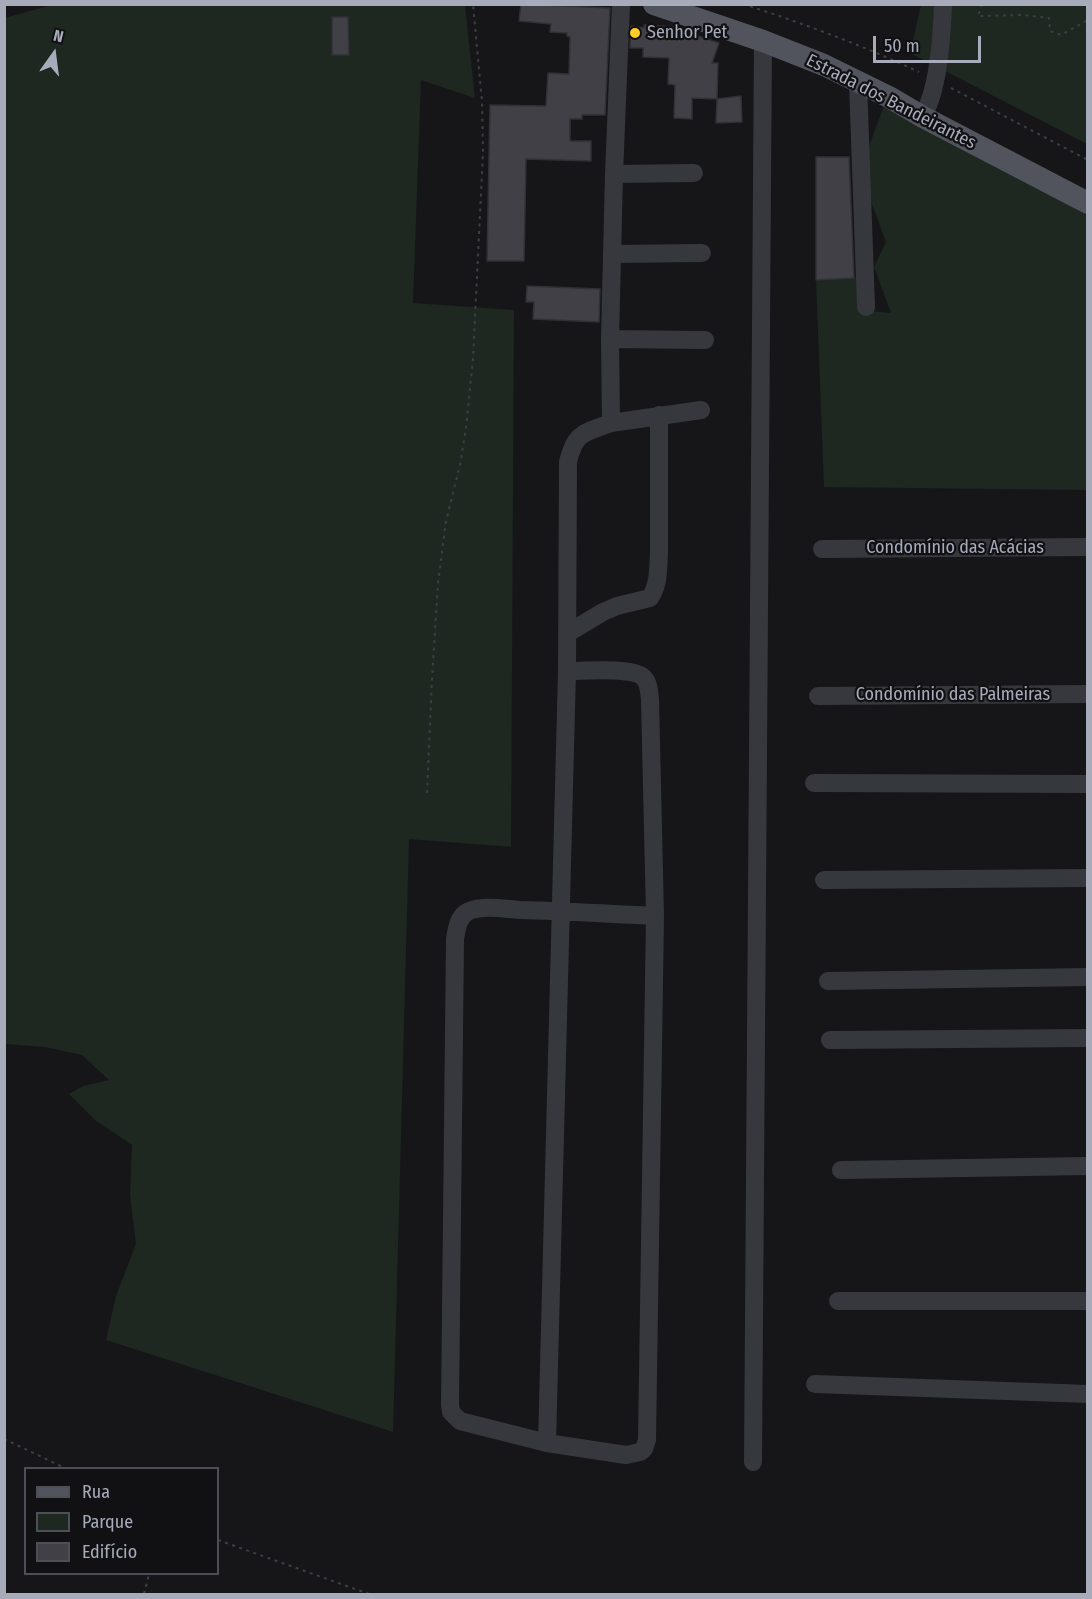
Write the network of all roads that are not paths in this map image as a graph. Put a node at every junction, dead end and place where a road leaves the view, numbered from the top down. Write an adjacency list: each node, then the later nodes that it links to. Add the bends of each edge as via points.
1 (621, 4): 8 (street)
2 (943, 4): 6 (street, via 935,79)
3 (667, 7): 4 (main road, Estrada dos Bandeirantes)
4 (763, 41): 5 (main road, Estrada dos Bandeirantes); 41 (street)
5 (858, 82): 6 (main road, Estrada dos Bandeirantes); 12 (street)
6 (923, 117): 9 (main road, Estrada dos Bandeirantes)
7 (694, 173): 8 (street)
8 (614, 174): 11 (street)
9 (1088, 203)
10 (702, 253): 11 (street)
11 (612, 254): 13 (street)
12 (866, 307)
13 (610, 339): 14 (street); 17 (street)
14 (705, 340)
15 (701, 410): 16 (street)
16 (659, 415): 17 (street); 20 (street, via 660,529 654,590 650,598 617,606)
17 (611, 423): 20 (street, via 578,438 568,462)
18 (1088, 547): 19 (street, Condomínio das Acácias)
19 (822, 549)
20 (568, 633): 21 (street)
21 (567, 671): 28 (street); 29 (street, via 621,671 643,676 647,683)
22 (1088, 694): 23 (street, Condomínio das Palmeiras)
23 (818, 696)
24 (814, 783): 25 (street)
25 (1088, 784)
26 (1088, 878): 27 (street)
27 (824, 880)
28 (562, 911): 29 (street); 40 (street); 40 (street, via 475,909 460,919 455,939 451,1412 468,1424)
29 (655, 916): 40 (street, via 646,1445 640,1452 626,1455)
30 (1088, 976): 31 (street)
31 (828, 981)
32 (1088, 1038): 33 (street)
33 (830, 1040)
34 (1088, 1166): 35 (street)
35 (841, 1170)
36 (838, 1301): 37 (street)
37 (1088, 1301)
38 (815, 1384): 39 (street)
39 (1088, 1394)
40 (547, 1443)
41 (753, 1462)

